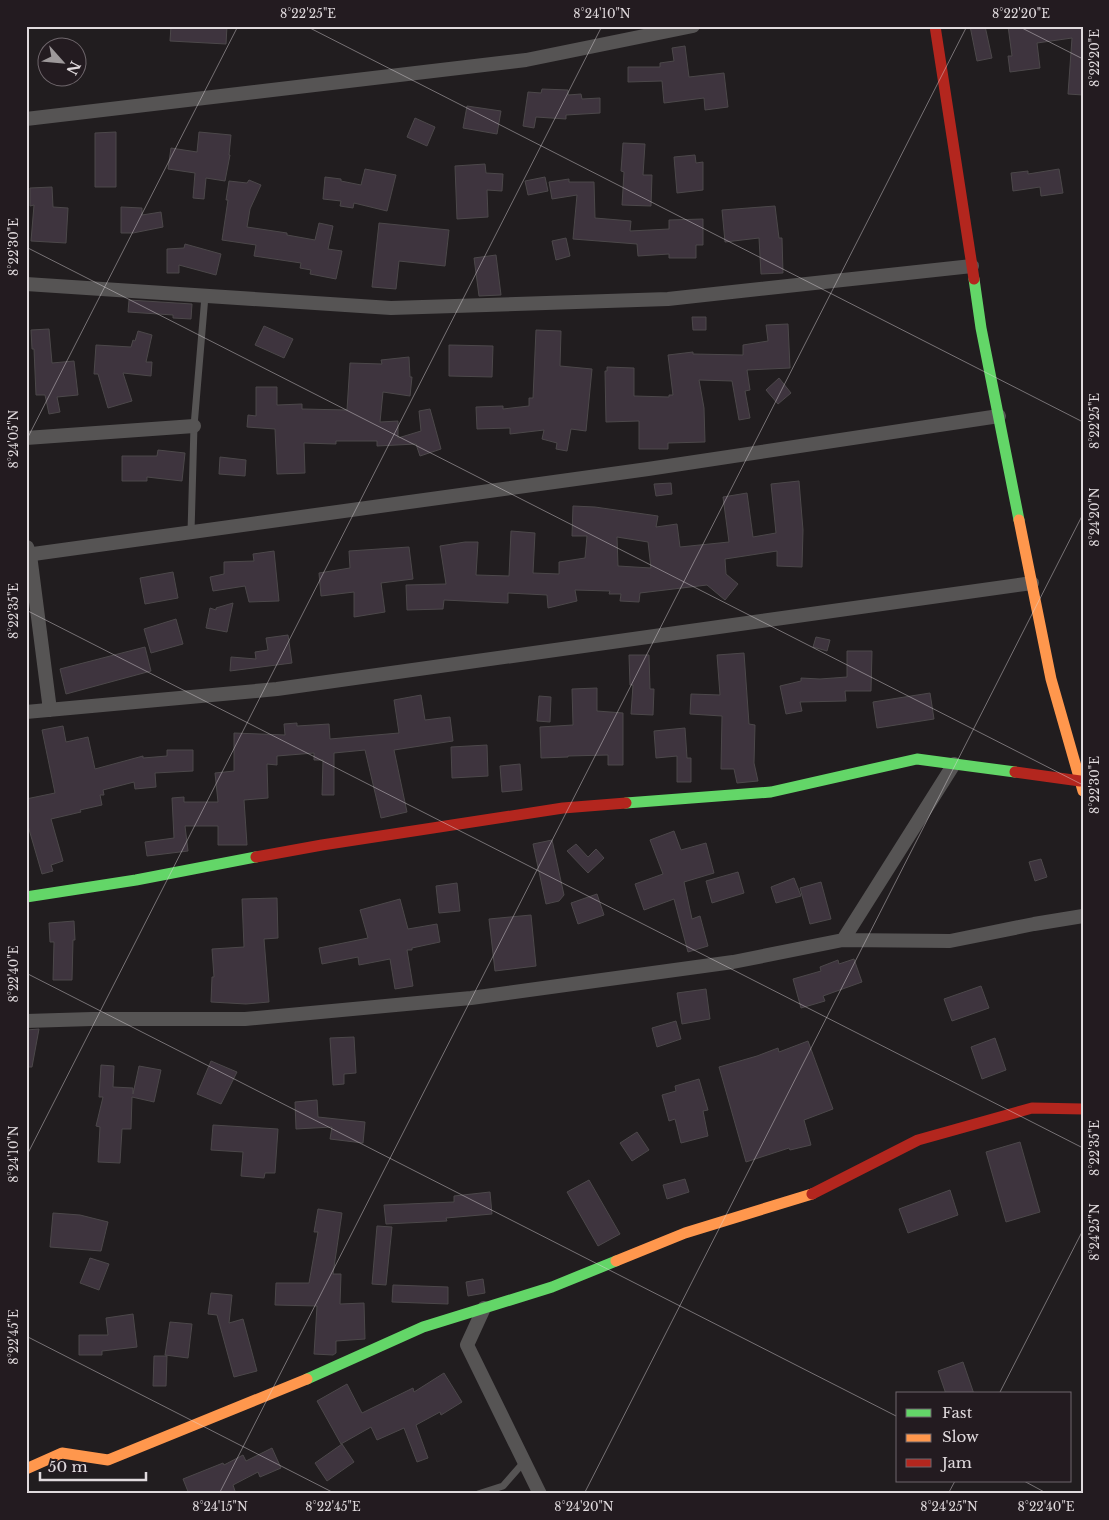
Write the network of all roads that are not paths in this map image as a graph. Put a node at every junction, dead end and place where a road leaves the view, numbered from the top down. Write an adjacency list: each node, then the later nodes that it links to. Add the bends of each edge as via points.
1 (692, 26): 3 (street, via 526,60)
2 (935, 26): 4 (street)
3 (26, 119)
4 (972, 266): 6 (street, via 668,299 391,308); 7 (street)
5 (26, 284): 6 (street)
6 (205, 296): 8 (lane)
7 (999, 416): 10 (street, via 657,468); 12 (street)
8 (194, 426): 9 (street); 10 (lane)
9 (26, 438)
10 (191, 532): 11 (street)
11 (27, 552): 13 (street)
12 (1032, 583): 13 (street, via 277,689); 16 (street, via 1052,679)
13 (50, 710): 14 (street)
14 (26, 712)
15 (954, 764): 16 (street); 17 (street, via 917,760 771,792 563,808); 19 (street)
16 (1081, 786)
17 (26, 896)
18 (1083, 916): 19 (street, via 950,941)
19 (843, 940): 20 (street, via 733,962 471,998 245,1019)
20 (26, 1021)
21 (1083, 1109): 22 (street, via 1032,1108 918,1140 811,1194 685,1233 552,1287)
22 (484, 1308): 23 (street, via 467,1345); 24 (street, via 423,1327 304,1381 108,1460 62,1453)
23 (524, 1462): 25 (lane, via 503,1486); 26 (street)
24 (26, 1468)
25 (478, 1494)
26 (540, 1494)

